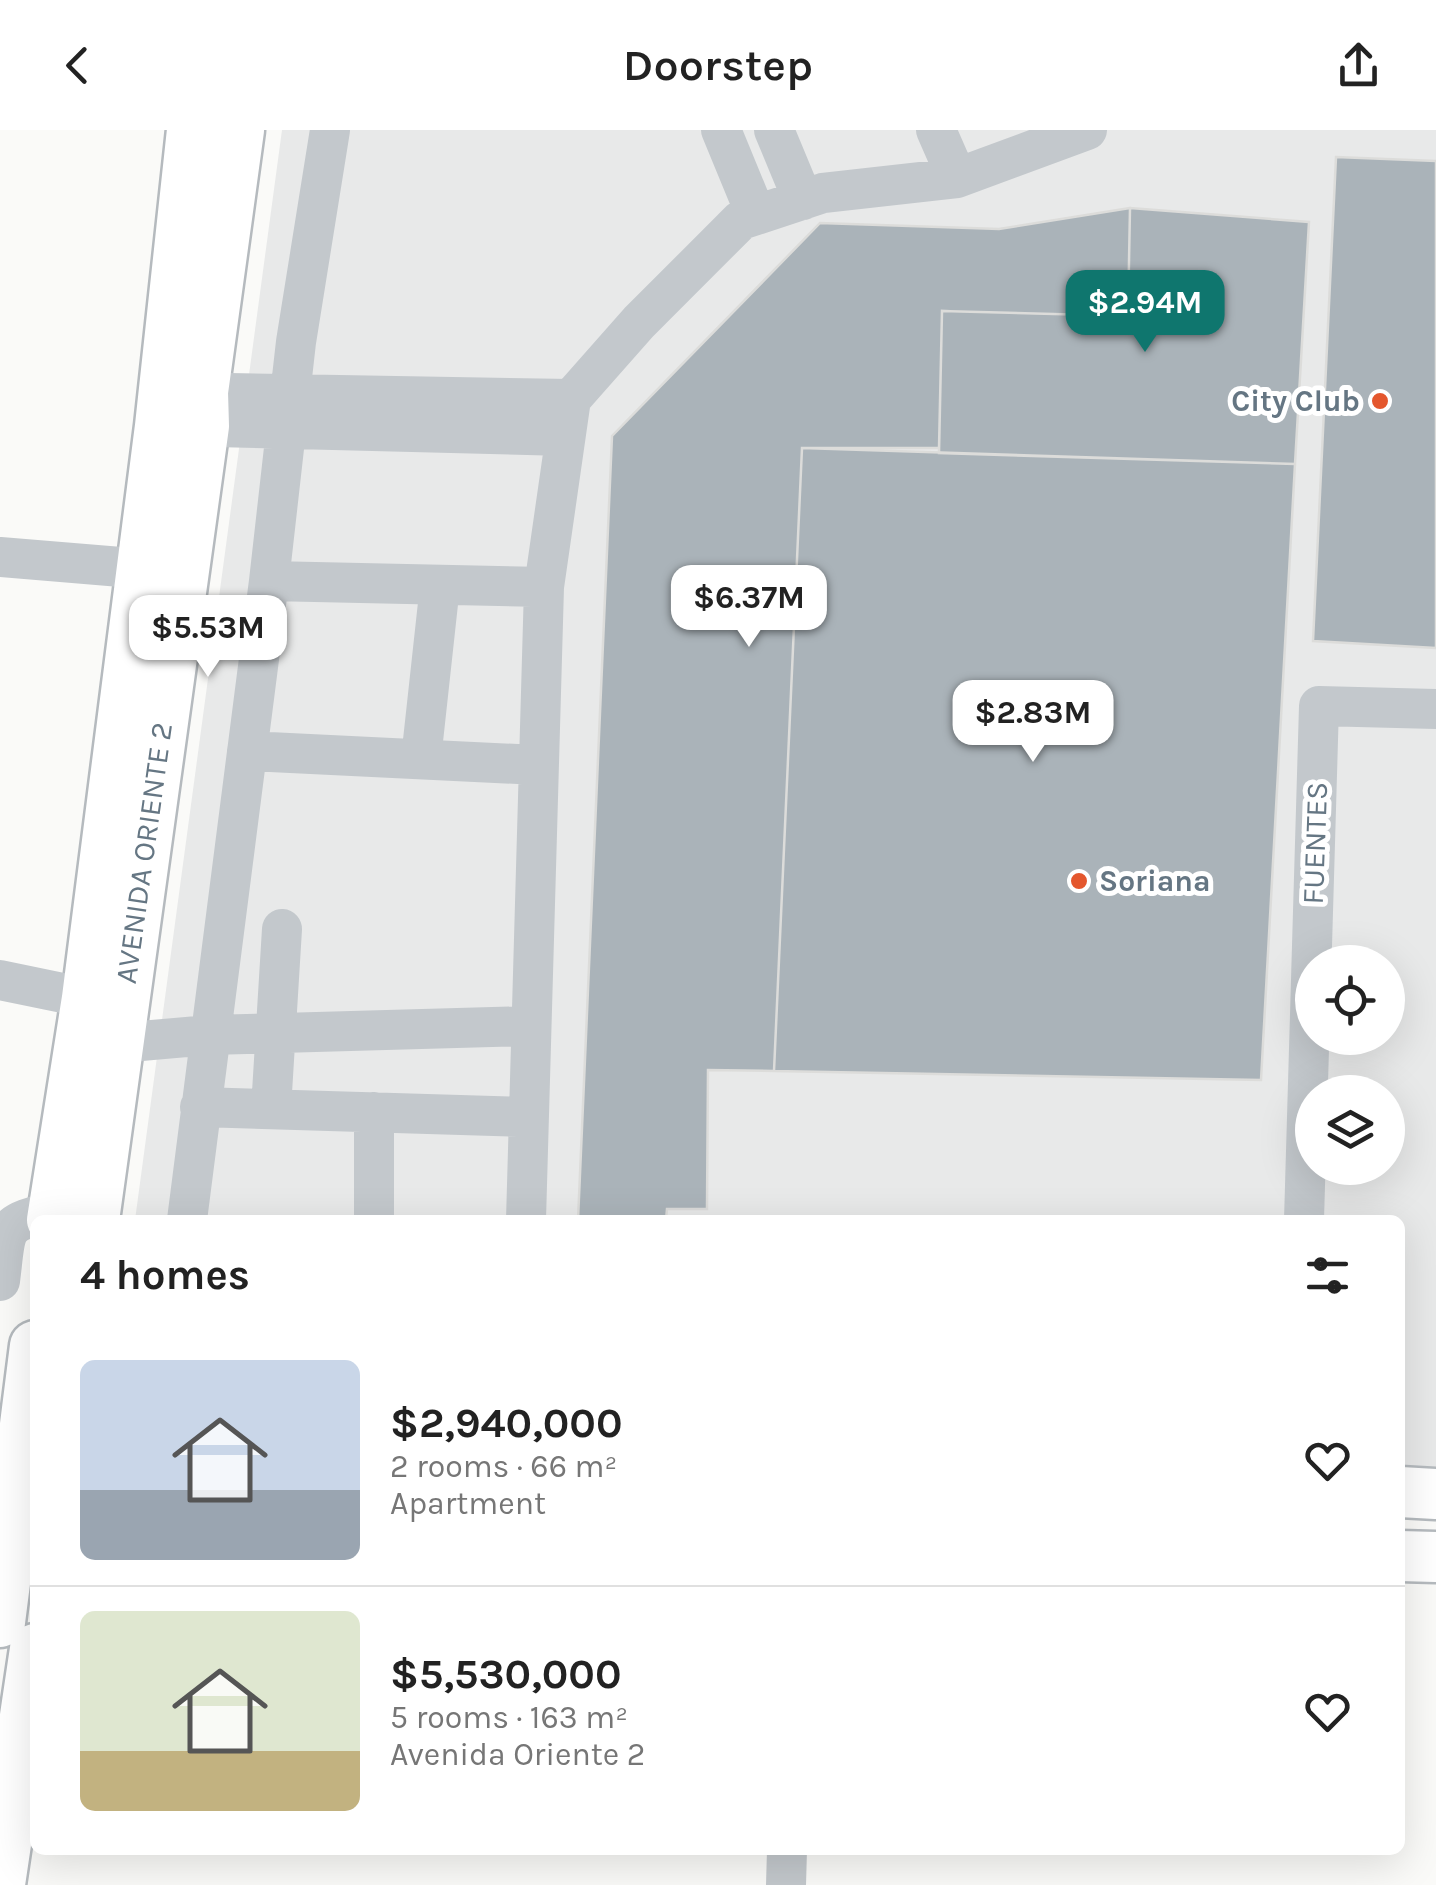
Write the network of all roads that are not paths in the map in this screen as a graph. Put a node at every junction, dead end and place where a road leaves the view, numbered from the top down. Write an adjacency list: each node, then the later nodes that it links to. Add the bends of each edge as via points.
1 (192, 130): 12 (main road, AVENIDA ORIENTE 2)
2 (239, 130): 12 (main road, AVENIDA ORIENTE 2)
3 (330, 130): 13 (street)
4 (721, 130): 11 (street)
5 (774, 130): 10 (street)
6 (936, 130): 9 (street)
7 (1087, 130): 8 (street)
8 (1027, 140): 9 (street)
9 (958, 178): 10 (street)
10 (803, 200): 11 (street)
11 (756, 215): 14 (street, via 742,220 638,322)
12 (183, 409): 13 (street); 16 (main road, AVENIDA ORIENTE 2)
13 (288, 412): 14 (street); 17 (street)
14 (568, 417): 19 (street)
15 (0, 557): 16 (street)
16 (162, 571): 27 (main road, AVENIDA ORIENTE 2)
17 (269, 581): 18 (street); 21 (street)
18 (440, 585): 19 (street); 22 (street)
19 (544, 587): 23 (street)
20 (1436, 709): 38 (street, FUENTES, via 1319,706)
21 (247, 750): 22 (street); 29 (street)
22 (422, 759): 23 (street)
23 (538, 765): 26 (street)
24 (282, 930): 28 (street)
25 (0, 980): 27 (street)
26 (530, 1026): 28 (street); 33 (street)
27 (95, 1028): 29 (street); 34 (main road, AVENIDA ORIENTE 2)
28 (276, 1033): 29 (street); 31 (street)
29 (208, 1035): 30 (street)
30 (200, 1106): 31 (street); 35 (street)
31 (271, 1109): 32 (street)
32 (374, 1112): 33 (street); 36 (street)
33 (528, 1118): 37 (street)
34 (66, 1215)
35 (188, 1215)
36 (374, 1215)
37 (526, 1215)
38 (1304, 1215)
39 (30, 1220): 40 (street, via 14,1221 6,1231)
40 (0, 1281)
41 (30, 1378): 42 (main road)
42 (18, 1456): 45 (main road)
43 (1405, 1492): 44 (main road)
44 (1436, 1494)
45 (16, 1513): 48 (main road)
46 (1405, 1556): 47 (main road)
47 (1436, 1557)
48 (0, 1622)
49 (30, 1683): 51 (main road)
50 (787, 1855): 52 (street)
51 (0, 1884)
52 (786, 1885)

